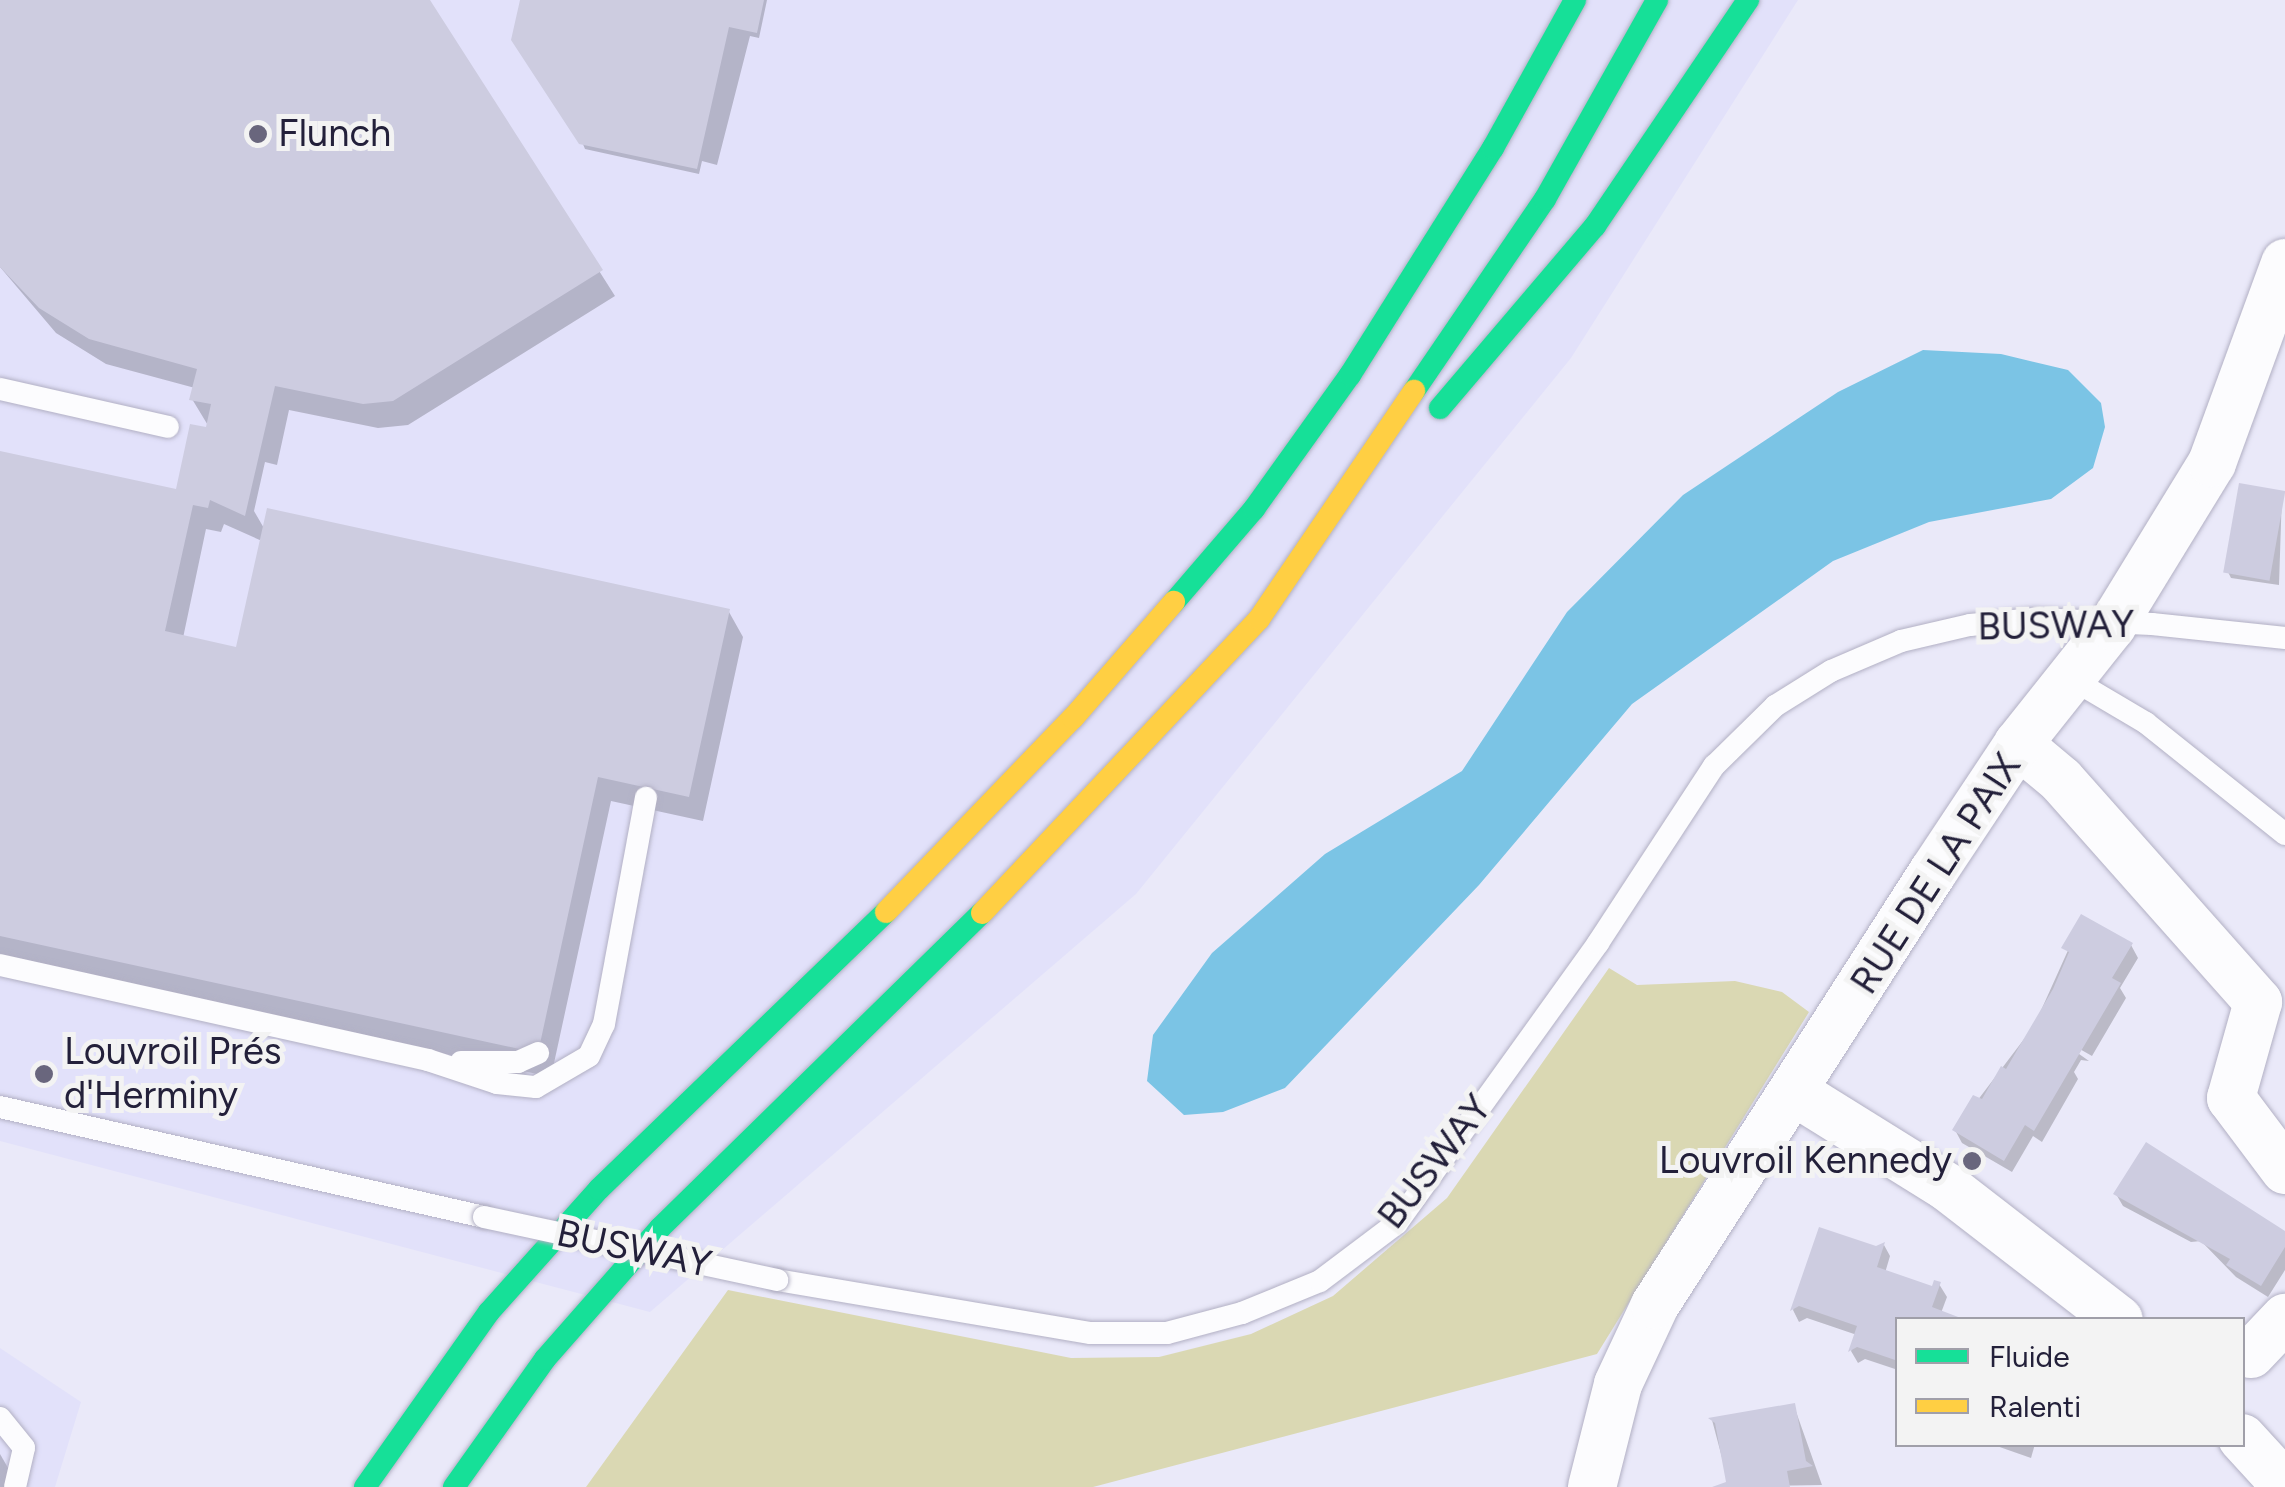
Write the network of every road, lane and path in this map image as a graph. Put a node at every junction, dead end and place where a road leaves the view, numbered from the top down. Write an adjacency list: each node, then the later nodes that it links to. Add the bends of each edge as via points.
1 (1574, 0): 27 (highway, via 1493,148 1361,359 1254,509 1073,718 905,894 599,1189 489,1312)
2 (1656, 0): 7 (highway, via 1544,199)
3 (1748, 0): 7 (highway, via 1595,226)
4 (2285, 263): 8 (street, RUE DE LA PAIX, via 2212,463)
5 (0, 389): 6 (lane)
6 (168, 427)
7 (1259, 620): 28 (highway, via 954,942 660,1228 545,1359)
8 (2112, 626): 9 (lane, BUSWAY); 10 (street, RUE DE LA PAIX); 18 (lane, BUSWAY, bridge, via 2036,620 1918,637 1831,671 1776,706 1714,766 1598,944 1396,1223 1320,1281 1242,1314 1167,1333 1091,1333 777,1280)
9 (2285, 638)
10 (2070, 678): 11 (street, RUE DE LA PAIX); 13 (lane, via 2146,723)
11 (2018, 744): 17 (street, RUE DE LA PAIX); 19 (street, via 2061,780 2258,1002 2231,1098)
12 (646, 798): 16 (lane, via 604,1024 589,1056 566,1075 536,1086 497,1083)
13 (2285, 834)
14 (0, 965): 16 (lane)
15 (538, 1052): 16 (lane, via 492,1065)
16 (428, 1060)
17 (1793, 1092): 20 (street, via 1947,1187); 29 (street, RUE DE LA PAIX, via 1655,1304 1618,1384)
18 (0, 1107)
19 (2285, 1170)
20 (2115, 1317)
21 (2285, 1318): 22 (street)
22 (2251, 1354)
23 (0, 1418): 26 (lane, via 24,1448)
24 (2245, 1441): 25 (street)
25 (2285, 1485)
26 (15, 1487)
27 (365, 1487)
28 (454, 1487)
29 (1592, 1487)

